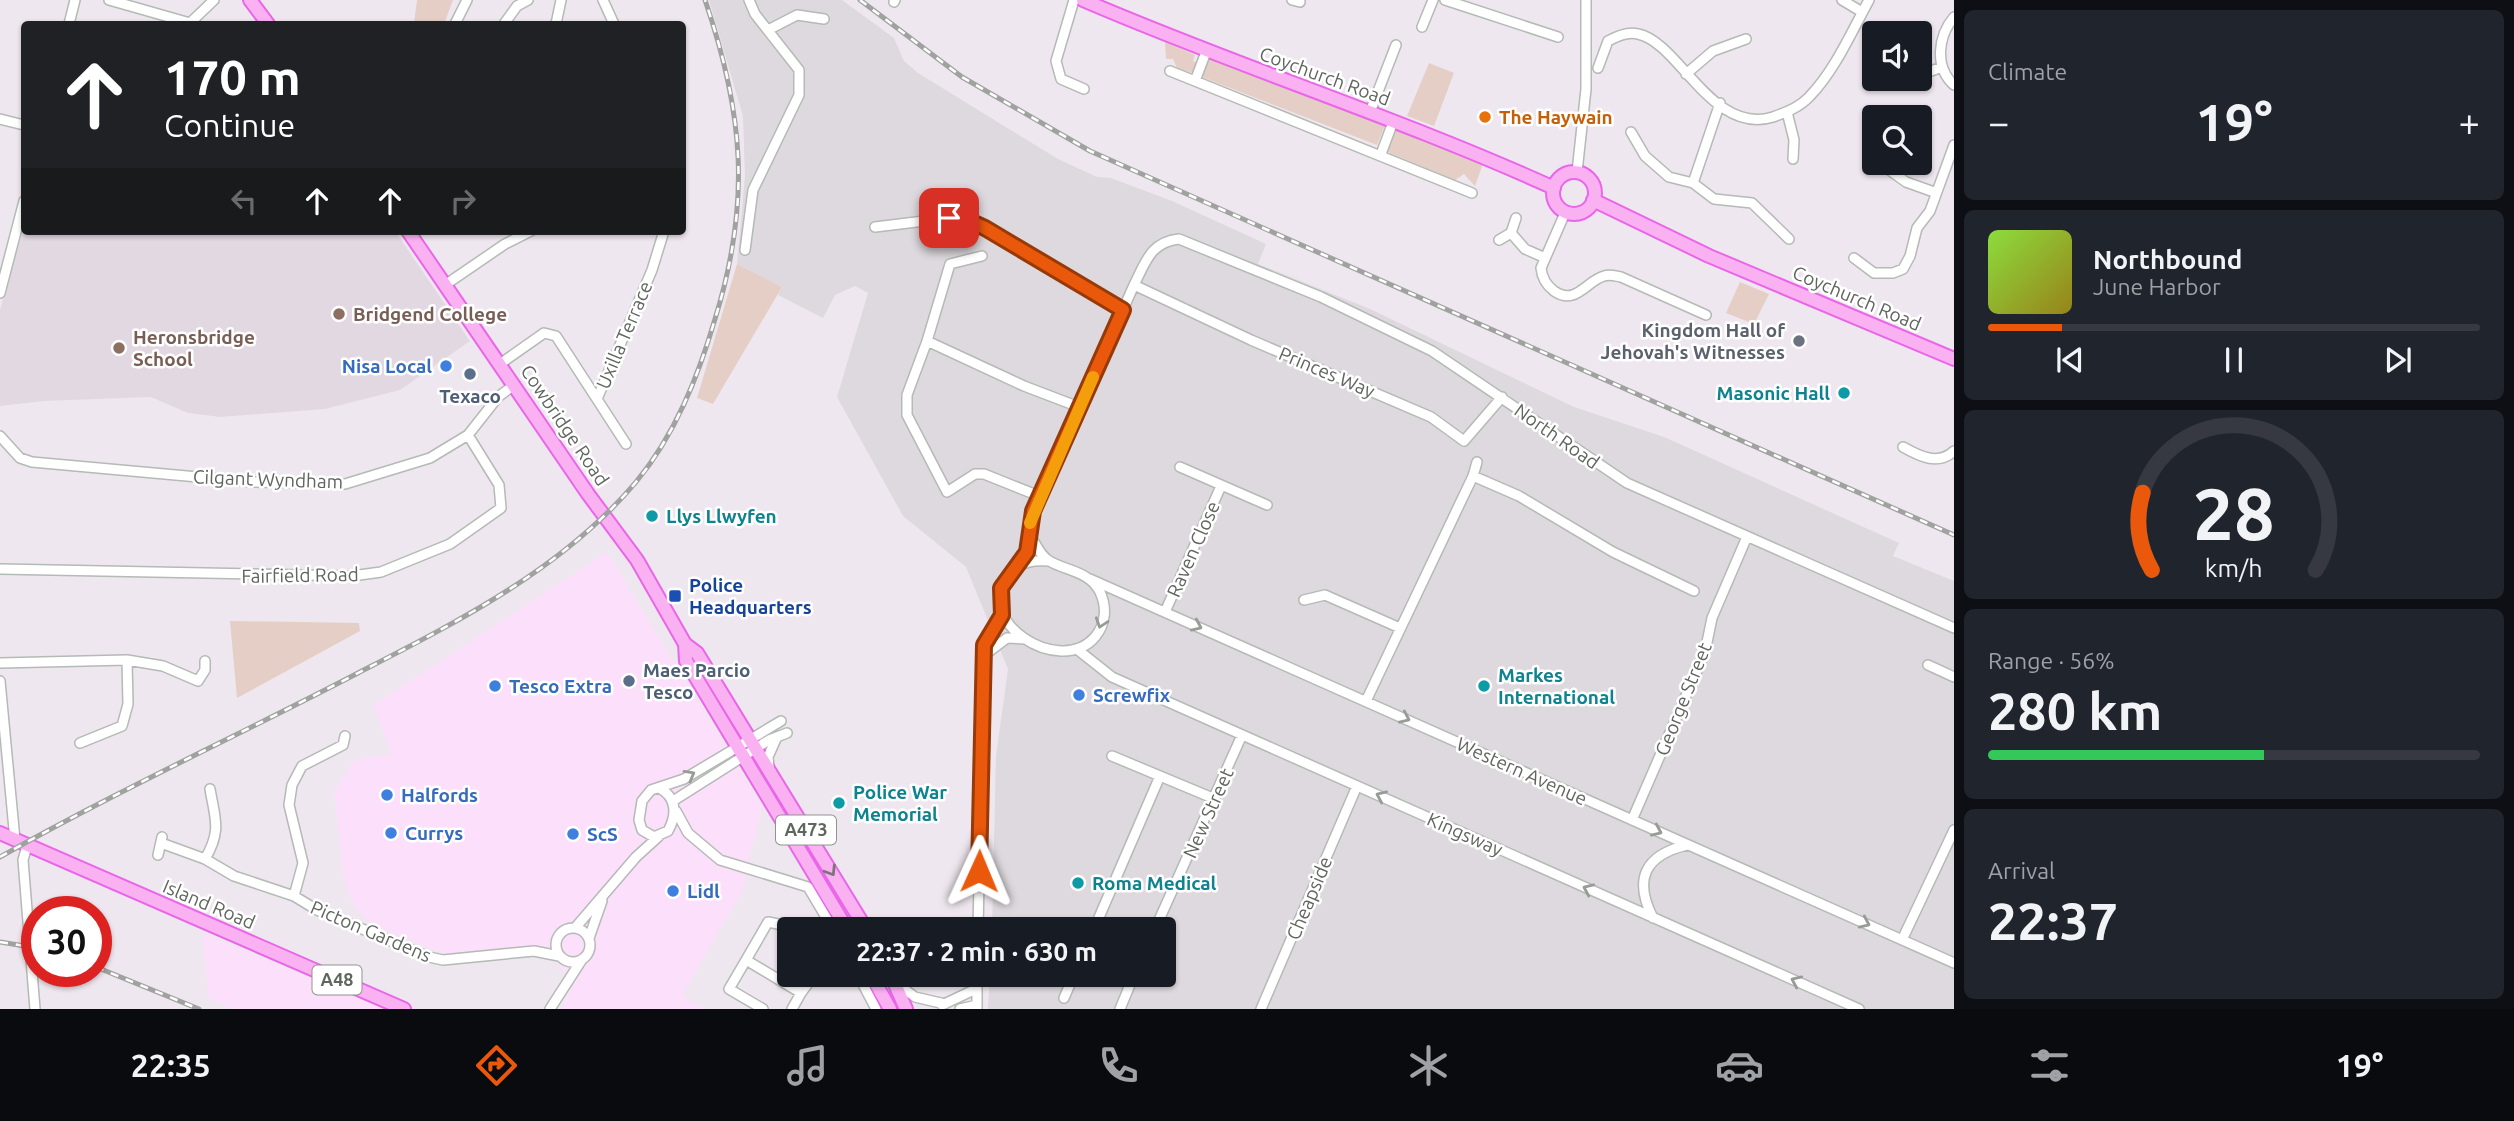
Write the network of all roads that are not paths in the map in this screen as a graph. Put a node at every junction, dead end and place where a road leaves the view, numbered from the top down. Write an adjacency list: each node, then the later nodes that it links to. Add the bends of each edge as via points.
1 (75, 0): 20 (street)
2 (109, 0): 21 (street)
3 (214, 0): 22 (street)
4 (250, 0): 23 (main road)
5 (467, 0): 24 (street)
6 (528, 0): 25 (street)
7 (561, 0): 26 (street)
8 (603, 0): 27 (street)
9 (750, 0): 29 (street)
10 (1074, 0): 41 (street, via 1056,61 1060,79)
11 (1083, 0): 33 (main road, Coychurch Road)
12 (1433, 0): 28 (street)
13 (1445, 0): 30 (street)
14 (1586, 0): 52 (street, via 1586,99)
15 (1842, 0): 17 (street)
16 (1869, 0): 17 (street)
17 (1862, 12): 44 (street, via 1812,95)
18 (1954, 17): 34 (street, via 1941,43)
19 (824, 19): 29 (street, via 797,15)
20 (70, 21)
21 (179, 21)
22 (192, 21)
23 (266, 21)
24 (458, 21)
25 (506, 21)
26 (557, 21)
27 (613, 21)
28 (1422, 27)
29 (768, 30): 69 (street, via 799,70 799,95 753,190)
30 (1558, 37)
31 (1746, 39): 38 (street, via 1713,51)
32 (1396, 45): 43 (street)
33 (1206, 52): 39 (street); 43 (main road, Coychurch Road)
34 (1942, 67): 37 (street); 40 (street)
35 (1598, 68): 38 (street, via 1608,41 1638,33 1656,43)
36 (1170, 71): 39 (street)
37 (1932, 71)
38 (1686, 74): 42 (street)
39 (1195, 81): 50 (street)
40 (1954, 85)
41 (1084, 89)
42 (1720, 103): 44 (street, via 1754,120); 55 (street)
43 (1370, 112): 46 (main road, Coychurch Road)
44 (1787, 112): 51 (street)
45 (0, 119): 47 (street)
46 (1393, 121): 50 (street); 56 (main road, Coychurch Road)
47 (21, 124)
48 (1631, 132): 55 (street, via 1645,156 1669,177)
49 (1954, 145): 57 (street)
50 (1381, 154): 54 (street, via 1468,191)
51 (1793, 159)
52 (1577, 172): 56 (main road, via 1562,176); 58 (main road, via 1592,183)
53 (1896, 175): 57 (street)
54 (1467, 179)
55 (1693, 183): 67 (street, via 1714,199 1752,203)
56 (1554, 188): 60 (main road, via 1555,202)
57 (1934, 192): 72 (street, via 1903,269 1893,274 1874,273)
58 (1593, 200): 60 (main road, via 1581,213); 79 (main road, Coychurch Road, via 1709,256)
59 (21, 212): 75 (street)
60 (1565, 213): 71 (street)
61 (1517, 218): 63 (street)
62 (875, 227): 76 (street, via 965,219)
63 (1511, 233): 68 (street); 71 (street, via 1525,249)
64 (411, 235): 73 (main road, Cowbridge Road / A473)
65 (523, 235): 73 (street)
66 (663, 235): 83 (street, Uxilla Terrace)
67 (1789, 239)
68 (1499, 240)
69 (745, 250)
70 (982, 256): 78 (street, via 950,264)
71 (1543, 257): 77 (street, via 1545,283 1561,295 1577,294 1609,275)
72 (1854, 258)
73 (445, 285): 80 (main road, Cowbridge Road / A473)
74 (1134, 285): 76 (street); 82 (street, Princes Way, via 1431,416 1464,441); 82 (street, North Road, via 1153,248 1179,239 1381,324)
75 (0, 293)
76 (1123, 310): 84 (street)
77 (1706, 316)
78 (927, 341): 84 (street); 94 (street, via 907,395 908,415 947,492 975,474 984,474)
79 (1954, 359)
80 (500, 363): 81 (main road, Cowbridge Road / A473); 83 (street, Uxilla Terrace, via 550,332)
81 (514, 385): 85 (street, Cilgant Wyndham, via 498,397); 109 (main road, Cowbridge Road / A473, via 638,560)
82 (1502, 397): 97 (street, North Road, via 1627,484)
83 (597, 400): 87 (street, Uxilla Terrace)
84 (1079, 407): 94 (street)
85 (468, 435): 86 (street, Cilgant Wyndham, via 430,458 379,475 345,484 315,485 32,462 20,458); 100 (street, Fairfield Road, via 499,485 500,508 450,544 382,572 307,578)
86 (0, 436)
87 (626, 444)
88 (1903, 447): 89 (street, via 1930,459 1948,457)
89 (1954, 451)
90 (1477, 462): 92 (street)
91 (1180, 467): 93 (street, Raven Close)
92 (1473, 476): 102 (street); 106 (street)
93 (1221, 486): 95 (street, Raven Close); 104 (street, Raven Close)
94 (1039, 496): 96 (street, via 1030,523)
95 (1267, 505)
96 (1031, 537): 98 (street); 99 (street)
97 (1746, 538): 107 (street, North Road); 137 (street, George Street, via 1712,618 1705,652)
98 (1049, 561): 99 (street); 101 (street)
99 (1020, 565): 105 (street, via 1001,588)
100 (0, 569)
101 (1090, 579): 104 (street, Western Avenue); 110 (street, one-way to 110, via 1104,603 1103,624 1094,639)
102 (1694, 591)
103 (1304, 600): 106 (street, via 1325,595)
104 (1165, 612): 118 (street, Western Avenue, one-way to 118)
105 (1002, 615): 108 (street); 111 (street, via 984,645)
106 (1400, 628): 118 (street)
107 (1954, 628)
108 (1027, 639): 110 (street, via 1059,651); 111 (street, via 1007,638)
109 (685, 644): 122 (main road, Cowbridge Road / A473, via 697,653); 126 (main road, Cowbridge Road / A473, via 685,661)
110 (1077, 650): 121 (street, Kingsway, via 1112,677)
111 (986, 654): 153 (street)
112 (127, 660): 113 (street, via 163,666 198,681); 114 (street); 124 (street, via 128,704 122,726)
113 (205, 660)
114 (0, 663)
115 (1928, 665): 116 (street)
116 (1954, 677)
117 (0, 681): 143 (street)
118 (1366, 701): 137 (street, Western Avenue, one-way to 137)
119 (781, 721): 122 (street)
120 (787, 733): 123 (street)
121 (1242, 735): 132 (street, Kingsway); 135 (street, New Street)
122 (750, 738): 126 (street); 127 (main road, Cowbridge Road / A473)
123 (776, 739): 127 (street); 130 (street)
124 (80, 743)
125 (346, 743): 148 (street, Picton Gardens, via 302,766 292,785 289,805 303,863)
126 (737, 746): 129 (main road, Cowbridge Road / A473); 133 (street, one-way to 126, via 684,779)
127 (757, 750): 129 (street); 130 (main road, Cowbridge Road / A473)
128 (1112, 756): 131 (street)
129 (745, 758): 136 (street); 151 (main road, Cowbridge Road / A473)
130 (769, 767): 152 (main road, Cowbridge Road / A473, one-way to 152)
131 (1160, 776): 135 (street); 154 (street)
132 (1357, 786): 156 (street, Kingsway, one-way to 132); 191 (street, Cheapside)
133 (659, 788): 136 (street); 138 (street, via 642,800)
134 (208, 795): 147 (street, via 218,818 216,836)
135 (1215, 799): 155 (street, New Street)
136 (674, 804): 141 (street); 142 (street)
137 (1632, 820): 144 (street, Western Avenue, one-way to 144)
138 (642, 830): 141 (street, via 654,837); 146 (street)
139 (1954, 830): 160 (street)
140 (0, 833): 143 (main road, Island Road / A48)
141 (664, 833): 142 (street); 146 (street)
142 (688, 833): 150 (street, via 727,863 808,887)
143 (21, 843): 180 (street); 181 (main road, Island Road / A48)
144 (1688, 845): 156 (street, via 1660,855 1646,873 1643,889); 160 (street, Western Avenue, one-way to 160)
145 (158, 855): 147 (street, Picton Gardens, via 161,840)
146 (636, 857): 149 (street)
147 (205, 859): 148 (street, Picton Gardens, via 234,876)
148 (294, 896): 162 (street, Picton Gardens, via 429,957 443,960)
149 (604, 897): 158 (street); 159 (street)
150 (826, 917)
151 (840, 917)
152 (859, 917)
153 (978, 917)
154 (1099, 917)
155 (1161, 917)
156 (1653, 918): 192 (street, Kingsway, one-way to 156)
157 (777, 924): 164 (street, via 768,922)
158 (575, 928): 159 (street); 161 (street, via 564,930)
159 (589, 938): 165 (street, via 589,953)
160 (1902, 940): 166 (street, Western Avenue)
161 (556, 942): 162 (street, Picton Gardens); 163 (street)
162 (534, 951): 163 (street, Picton Gardens)
163 (560, 957): 165 (street); 167 (street)
164 (746, 960): 176 (street); 183 (street, via 729,989)
165 (581, 961): 167 (street)
166 (1954, 963)
167 (566, 981): 182 (street)
168 (805, 987): 176 (street)
169 (864, 987): 185 (street)
170 (878, 987): 186 (main road)
171 (897, 987): 187 (main road)
172 (903, 987): 178 (street, via 915,997)
173 (1069, 987): 177 (street)
174 (1129, 987): 190 (street)
175 (976, 989): 178 (street); 179 (street)
176 (801, 993): 184 (street)
177 (1064, 998)
178 (944, 1004): 188 (street)
179 (977, 1007): 189 (street)
180 (35, 1009)
181 (404, 1009)
182 (550, 1009)
183 (763, 1009)
184 (792, 1009)
185 (876, 1009)
186 (890, 1009)
187 (906, 1009)
188 (934, 1009)
189 (960, 1009)
190 (1120, 1009)
191 (1261, 1009)
192 (1859, 1009)

